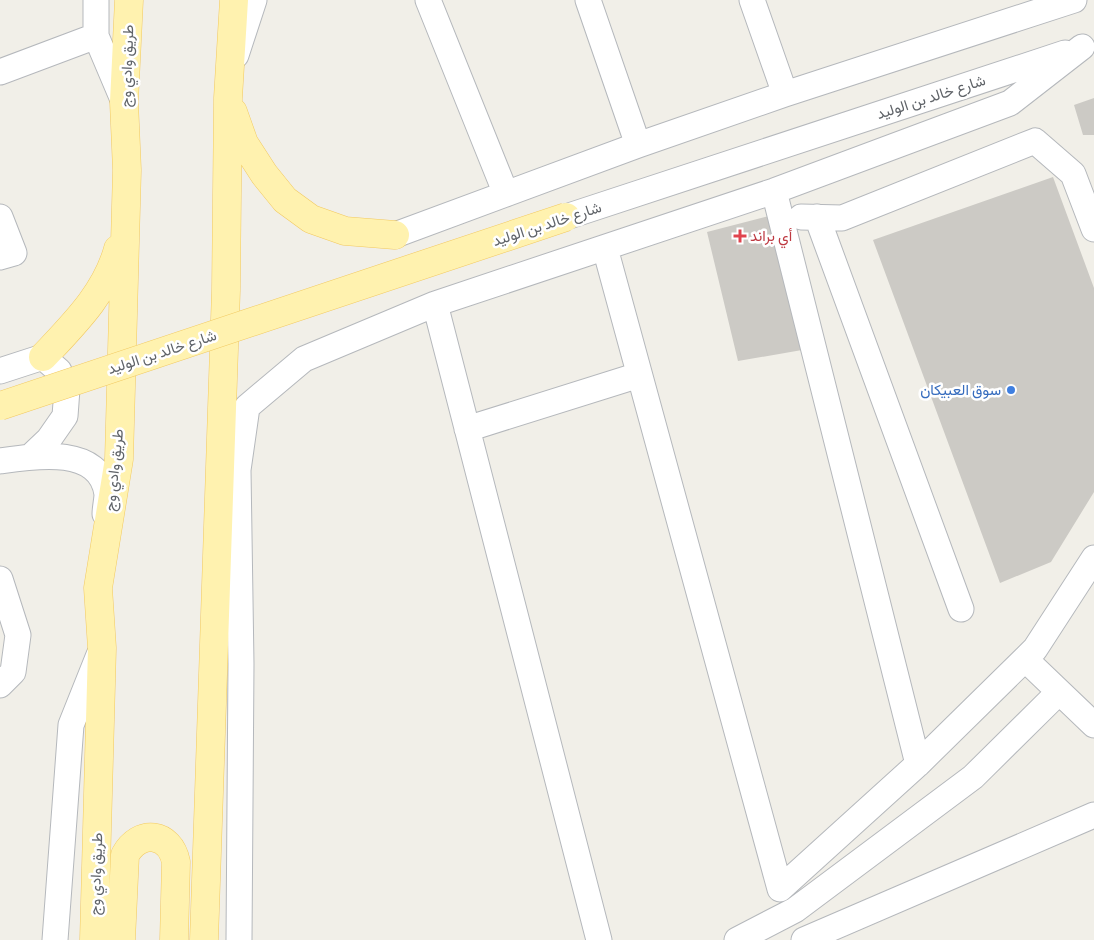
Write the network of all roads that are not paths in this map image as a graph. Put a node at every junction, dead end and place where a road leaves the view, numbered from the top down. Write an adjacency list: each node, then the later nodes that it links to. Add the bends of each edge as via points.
1 (96, 0): 9 (street)
2 (129, 0): 14 (main road, طريق وادي وج)
3 (234, 0): 12 (main road)
4 (254, 0): 12 (street)
5 (428, 0): 18 (street)
6 (588, 0): 15 (street)
7 (752, 0): 13 (street)
8 (1074, 0): 13 (street)
9 (96, 36): 11 (street); 14 (street)
10 (1091, 45): 17 (street, via 1010,103); 21 (street, شارع خالد بن الوليد)
11 (0, 72)
12 (229, 85): 24 (main road, via 244,143 285,200 310,219 345,231); 50 (main road, via 226,290)
13 (785, 94): 15 (street)
14 (124, 102): 16 (main road, طريق وادي وج)
15 (638, 146): 18 (street)
16 (127, 170): 28 (main road, via 124,226 114,265 87,309); 37 (main road, طريق وادي وج, via 118,459)
17 (774, 191): 19 (street); 25 (street)
18 (506, 194): 24 (street)
19 (781, 216): 22 (street); 44 (street)
20 (0, 217): 26 (street, via 14,253)
21 (566, 217): 31 (main road, شارع خالد بن الوليد, bridge)
22 (818, 218): 23 (street, via 842,218 1035,141 1073,174); 38 (street)
23 (1094, 229)
24 (395, 235)
25 (605, 248): 27 (street); 30 (street)
26 (0, 257)
27 (435, 304): 32 (street); 51 (street, via 304,359 247,407 238,470 242,664)
28 (43, 357): 29 (street); 33 (street, via 59,371 67,389 65,416 49,439)
29 (0, 371)
30 (639, 375): 32 (street); 44 (street, via 780,889)
31 (0, 406)
32 (467, 429): 52 (street)
33 (30, 457): 34 (street); 37 (street, via 70,457 86,464 100,477 106,494)
34 (0, 461)
35 (1094, 558): 40 (street, via 1035,649)
36 (0, 579): 41 (street, via 18,635 13,672)
37 (98, 588): 39 (main road, طريق وادي وج)
38 (961, 609)
39 (102, 648): 46 (street, via 72,725); 47 (main road, طريق وادي وج)
40 (1025, 659): 42 (street); 44 (street)
41 (0, 685)
42 (1059, 692): 43 (street); 53 (street, via 973,777 795,910)
43 (1094, 725)
44 (918, 764)
45 (1094, 815): 54 (street)
46 (55, 940)
47 (94, 940)
48 (120, 940): 49 (main road, via 125,855 136,841 154,837 169,845 176,862)
49 (174, 940)
50 (204, 940)
51 (239, 940)
52 (600, 940)
53 (738, 940)
54 (804, 940)

